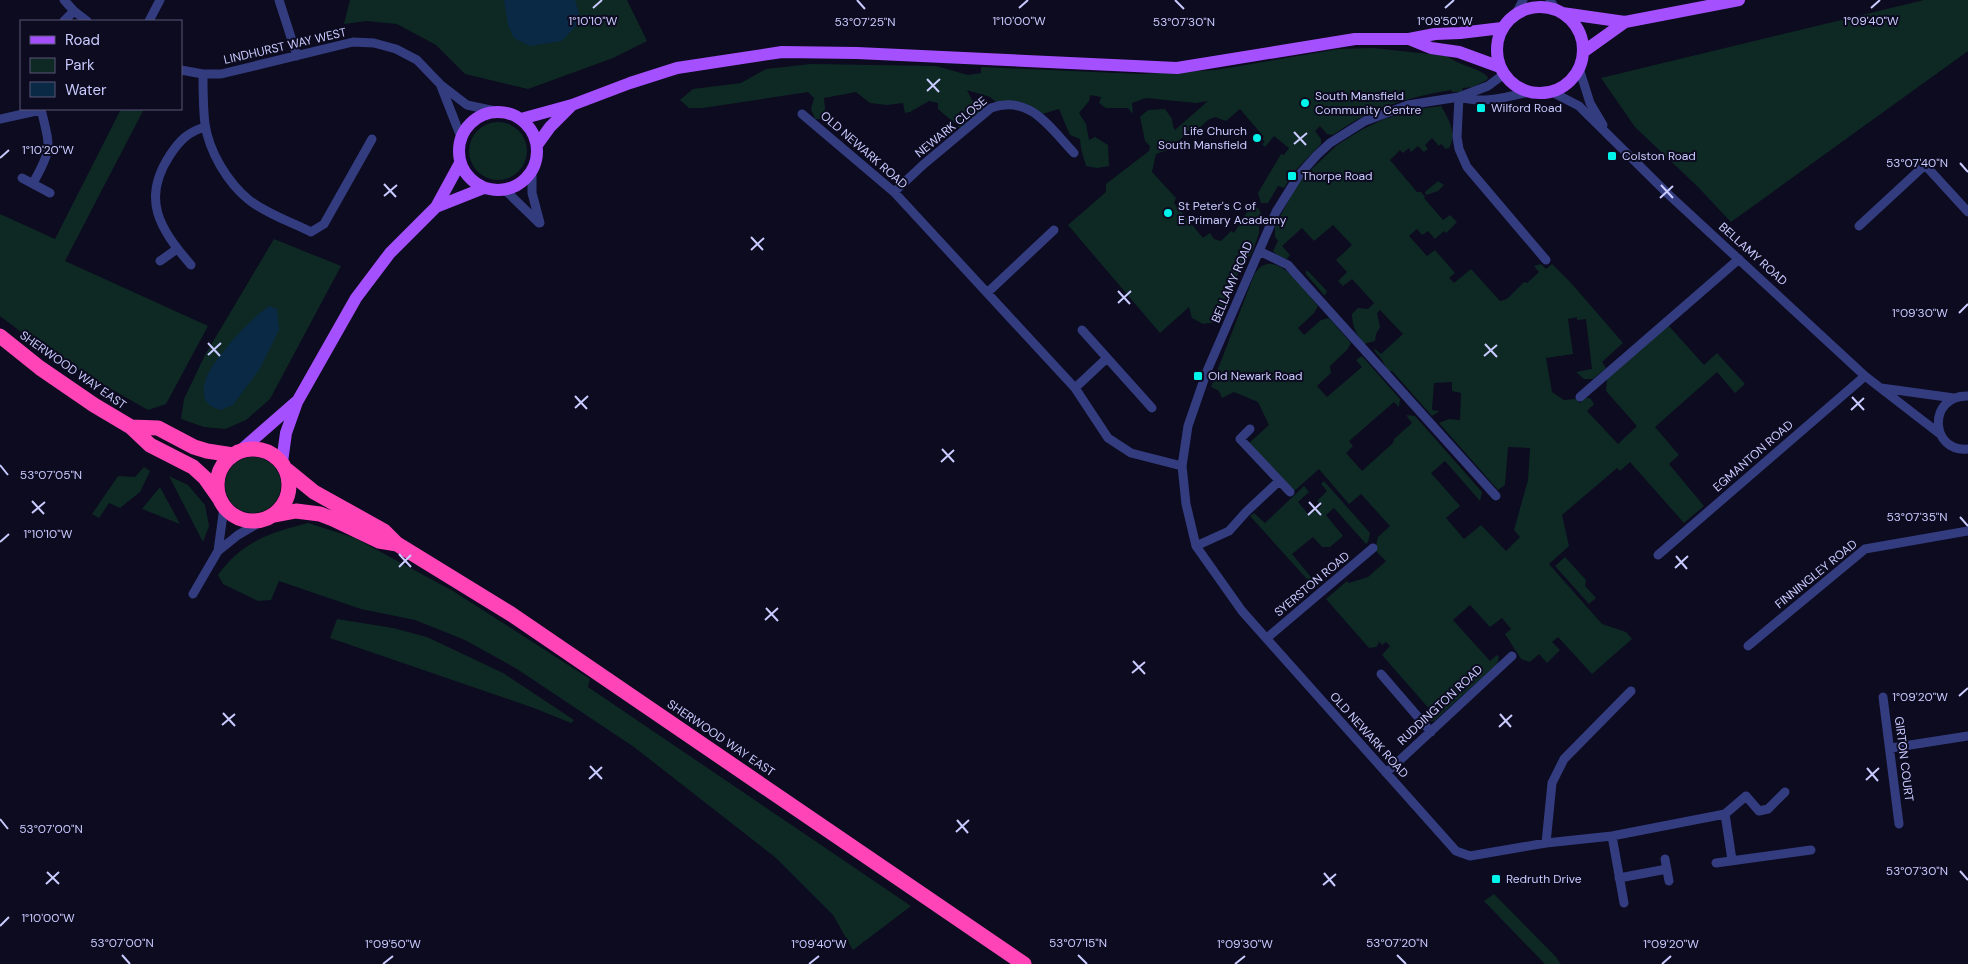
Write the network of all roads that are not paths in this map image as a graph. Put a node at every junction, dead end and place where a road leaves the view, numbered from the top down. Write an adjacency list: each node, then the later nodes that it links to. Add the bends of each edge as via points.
1 (64, 0): 7 (street)
2 (160, 0): 11 (street)
3 (279, 0): 16 (street)
4 (1524, 0): 8 (street)
5 (1739, 0): 12 (main road)
6 (1556, 8): 8 (main road, via 1532,7); 12 (main road); 15 (main road, via 1578,29)
7 (74, 11): 9 (street); 10 (street)
8 (1516, 14): 13 (main road)
9 (65, 20)
10 (86, 20)
11 (149, 20)
12 (1625, 22): 15 (main road)
13 (1502, 28): 14 (main road); 19 (main road, via 1497,54)
14 (1409, 39): 19 (main road, via 1431,48 1459,52); 25 (main road, via 1355,39 1176,68 782,52 677,68)
15 (1583, 52): 17 (main road)
16 (296, 56): 20 (street, LINDHURST WAY WEST, via 220,74); 21 (street, LINDHURST WAY WEST, via 352,42 374,43 396,49 417,60)
17 (1579, 68): 22 (main road, via 1562,86); 33 (street, BELLAMY ROAD, via 1590,103)
18 (182, 70): 20 (street, LINDHURST WAY WEST)
19 (1502, 70): 23 (main road, via 1513,83); 24 (street, BELLAMY ROAD, via 1488,86)
20 (203, 74): 32 (street)
21 (441, 85): 28 (street, LINDHURST WAY WEST, via 467,105); 34 (street, LINDHURST WAY WEST)
22 (1550, 91): 23 (main road); 33 (street, BELLAMY ROAD, via 1579,106)
23 (1530, 92): 24 (street, BELLAMY ROAD, via 1472,101)
24 (1459, 97): 51 (street, BELLAMY ROAD, via 1384,112 1330,143 1299,175 1276,212); 54 (street, via 1457,137 1467,167)
25 (572, 105): 30 (main road); 36 (main road)
26 (37, 110): 31 (street)
27 (41, 110): 41 (street, via 49,151)
28 (495, 111): 30 (main road); 34 (main road, via 480,115 468,124)
29 (802, 114): 45 (street, OLD NEWARK ROAD)
30 (521, 119): 36 (main road, via 531,130)
31 (0, 120)
32 (205, 126): 35 (street, via 216,158 235,186 249,200 311,232 324,224); 50 (street, via 192,131 178,144 158,176 155,188 154,204)
33 (1610, 136): 52 (street, BELLAMY ROAD)
34 (461, 137): 38 (main road)
35 (372, 139)
36 (537, 145): 39 (main road)
37 (1074, 153): 45 (street, NEWARK CLOSE, via 1036,113 1010,103 1000,104)
38 (460, 163): 42 (main road, via 469,178); 46 (main road)
39 (532, 171): 43 (main road, via 523,181); 43 (street, via 532,193 540,223)
40 (22, 178): 41 (street)
41 (33, 183): 44 (street)
42 (484, 188): 43 (main road); 46 (main road)
43 (505, 190)
44 (50, 192)
45 (894, 192): 56 (street, OLD NEWARK ROAD)
46 (436, 207): 66 (main road, via 390,253 356,298)
47 (1968, 212): 48 (street, via 1925,165)
48 (1859, 226)
49 (1054, 230): 56 (street)
50 (177, 249): 53 (street); 55 (street)
51 (1259, 251): 74 (street, BELLAMY ROAD, via 1197,399 1185,437); 77 (street, via 1288,265)
52 (1739, 258): 60 (street, BELLAMY ROAD); 63 (street)
53 (160, 260)
54 (1546, 260)
55 (190, 265)
56 (987, 293): 61 (street, OLD NEWARK ROAD)
57 (1082, 330): 59 (street)
58 (0, 336): 68 (highway, SHERWOOD WAY EAST, via 40,368)
59 (1107, 358): 61 (street); 67 (street)
60 (1865, 376): 62 (street, BELLAMY ROAD); 85 (street, EGMANTON ROAD)
61 (1075, 388): 74 (street, OLD NEWARK ROAD, via 1108,438 1131,453)
62 (1881, 388): 65 (street, BELLAMY ROAD); 70 (street, BELLAMY ROAD)
63 (1580, 396)
64 (1968, 396): 65 (street, BELLAMY ROAD)
65 (1954, 398): 70 (street, via 1939,413)
66 (296, 402): 72 (main road); 73 (main road, via 286,433)
67 (1152, 408)
68 (131, 427): 72 (highway, SHERWOOD WAY EAST, via 158,428 206,451); 78 (highway, SHERWOOD WAY EAST, via 150,445 199,472)
69 (1250, 429): 75 (street, via 1240,439)
70 (1940, 434): 71 (street, BELLAMY ROAD, via 1951,445)
71 (1967, 450)
72 (236, 453): 73 (highway, via 263,450); 78 (highway, via 225,462 217,480)
73 (284, 466): 79 (highway, via 290,483 289,495 284,506); 81 (highway, SHERWOOD WAY EAST, via 314,492 384,531)
74 (1182, 466): 82 (street, OLD NEWARK ROAD, via 1186,504)
75 (1279, 481): 76 (street); 82 (street, via 1229,531)
76 (1290, 492)
77 (1496, 496)
78 (222, 502): 79 (highway, via 241,520 254,522); 84 (street)
79 (270, 517): 81 (highway, SHERWOOD WAY EAST, via 296,510 320,514 379,541); 84 (street)
80 (1968, 532): 88 (street, FINNINGLEY ROAD, via 1865,549)
81 (397, 544): 110 (highway, SHERWOOD WAY EAST, via 511,614)
82 (1196, 546): 87 (street, OLD NEWARK ROAD, via 1242,611)
83 (1373, 548): 87 (street, SYERSTON ROAD)
84 (218, 551): 86 (street)
85 (1658, 555)
86 (193, 594)
87 (1267, 638): 96 (street, OLD NEWARK ROAD)
88 (1748, 646)
89 (1512, 656): 93 (street, RUDDINGTON ROAD)
90 (1381, 674): 93 (street)
91 (1631, 691): 101 (street, via 1564,759 1552,783)
92 (1883, 697): 95 (street, GIRTON COURT)
93 (1431, 732): 96 (street, RUDDINGTON ROAD)
94 (1968, 736): 95 (street)
95 (1891, 748): 99 (street, GIRTON COURT)
96 (1386, 773): 101 (street, OLD NEWARK ROAD, via 1456,851 1470,856)
97 (1785, 792): 98 (street, via 1768,809 1759,811 1746,796)
98 (1725, 814): 100 (street); 104 (street)
99 (1900, 824)
100 (1612, 836): 101 (street); 107 (street)
101 (1546, 844)
102 (1811, 850): 104 (street)
103 (1665, 859): 106 (street)
104 (1732, 860): 105 (street)
105 (1716, 863)
106 (1667, 869): 107 (street); 108 (street)
107 (1619, 878): 109 (street)
108 (1669, 881)
109 (1624, 903)
110 (1024, 964)

